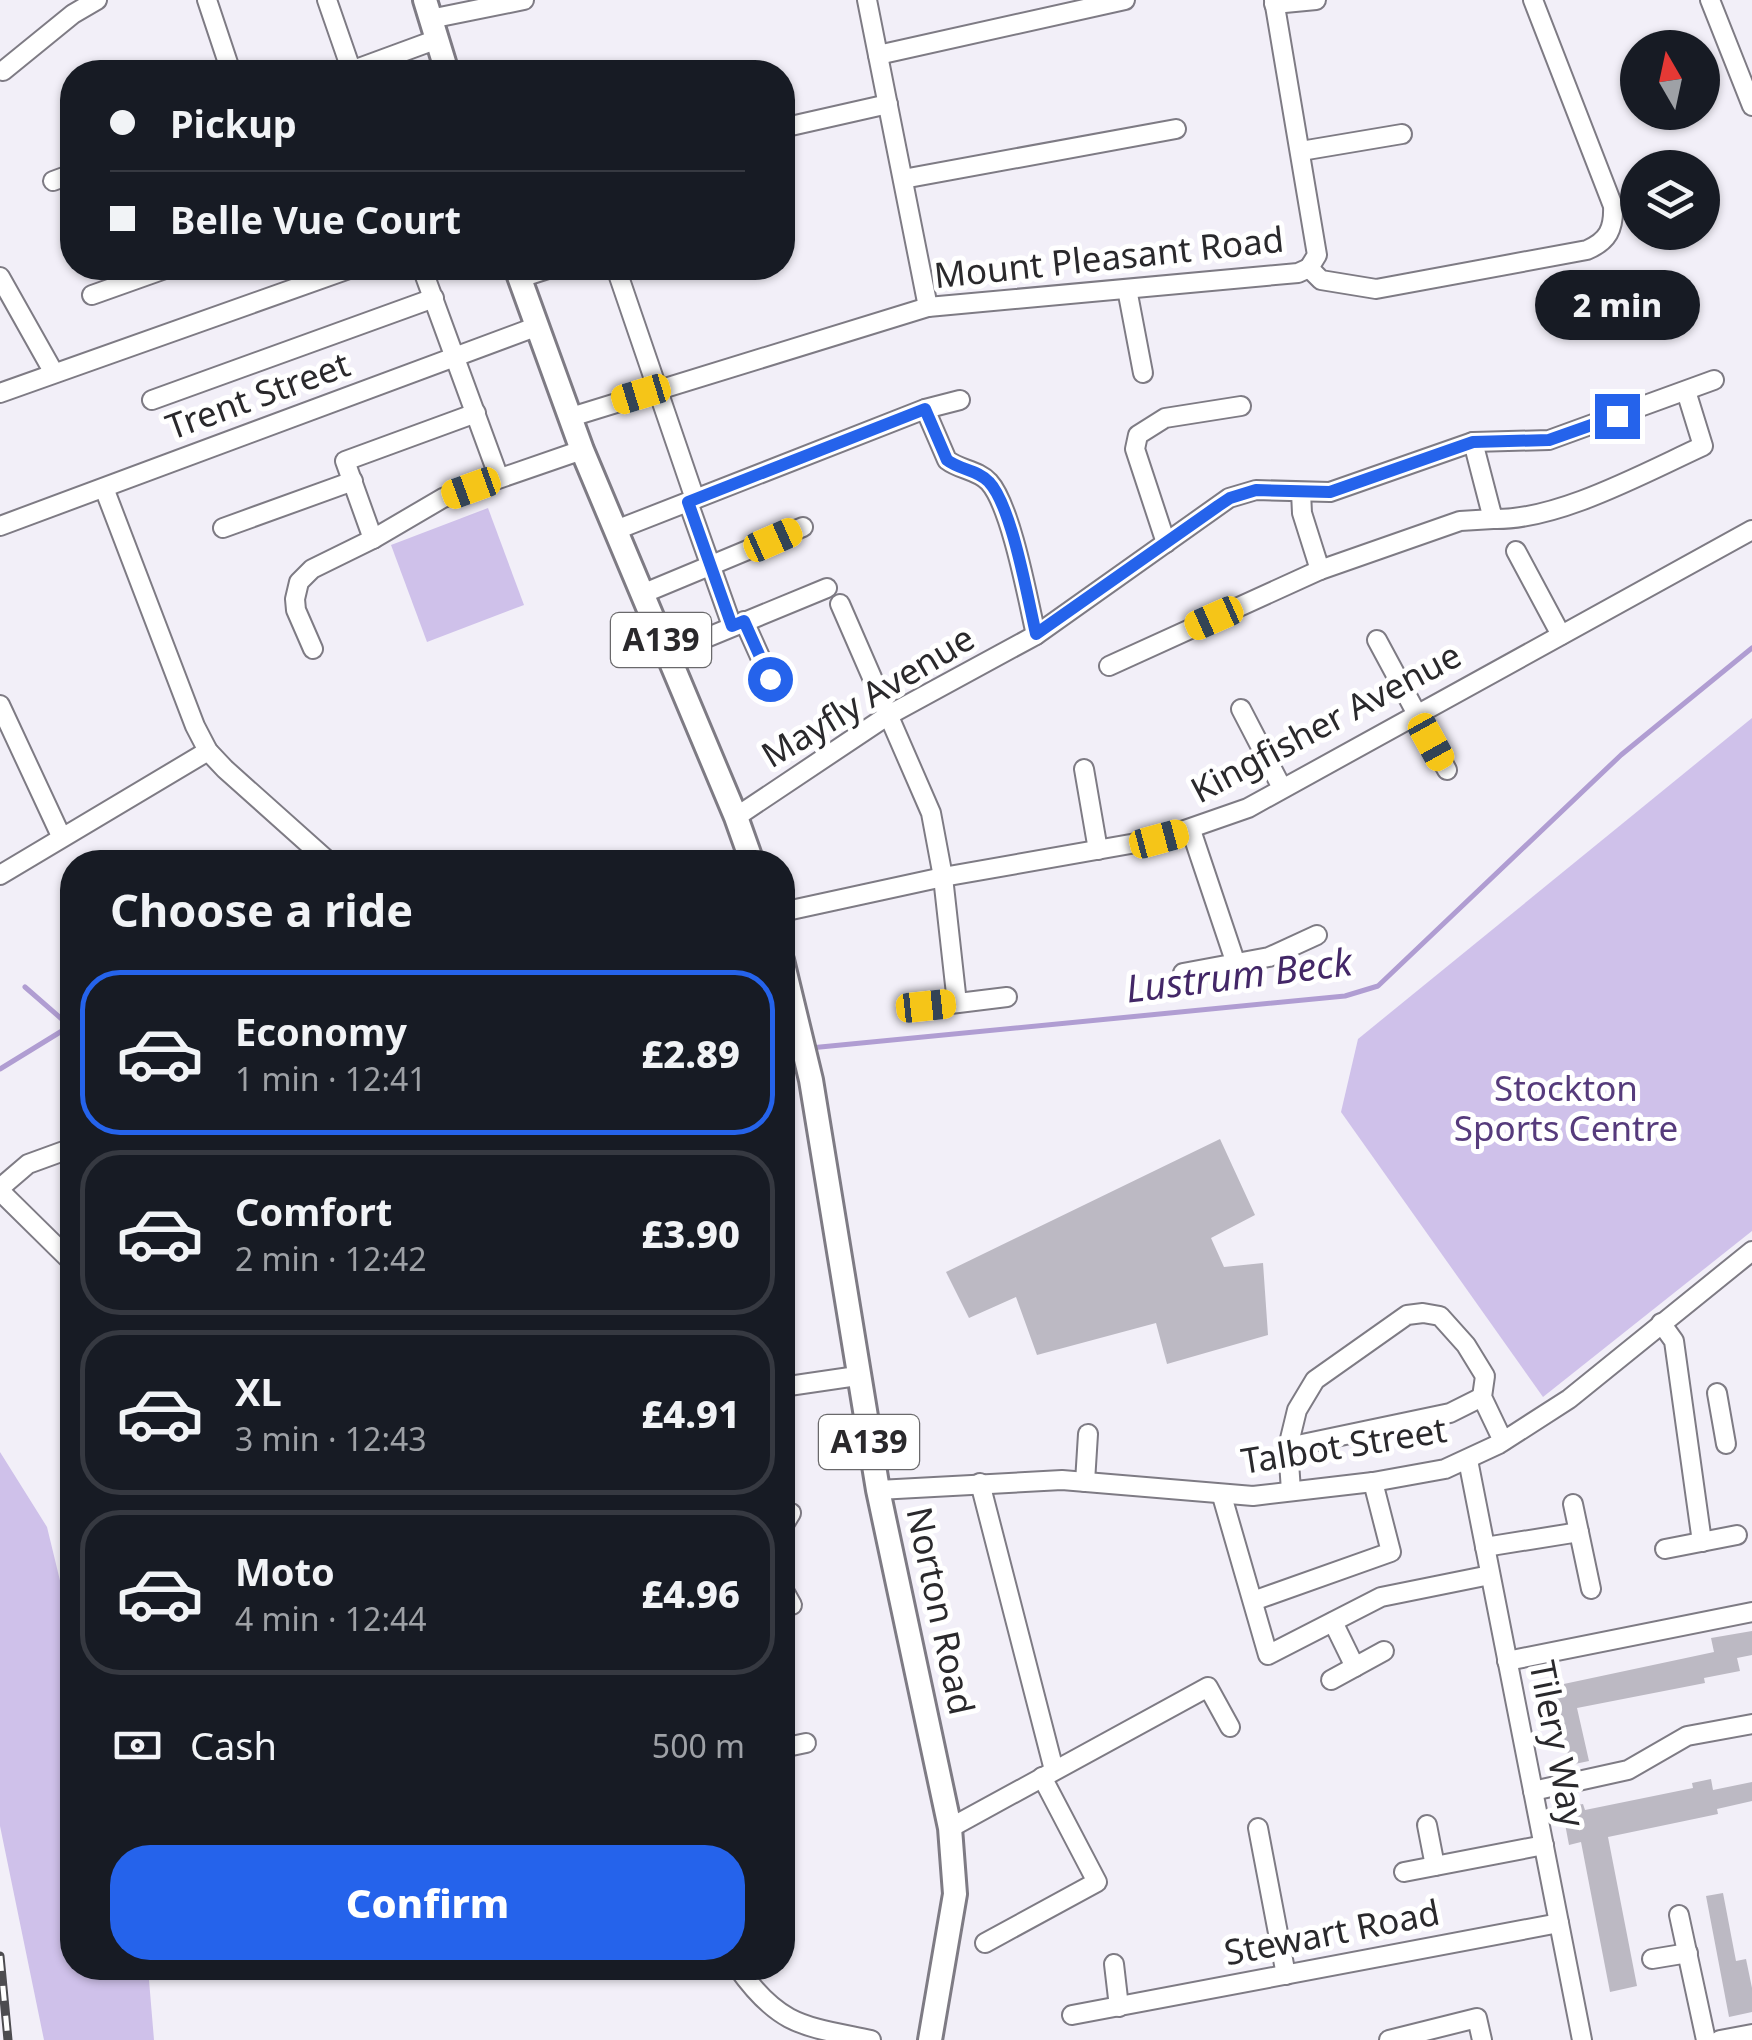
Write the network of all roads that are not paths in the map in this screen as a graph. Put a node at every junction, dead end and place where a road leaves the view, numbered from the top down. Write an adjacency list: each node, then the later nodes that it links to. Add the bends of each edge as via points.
1 (97, 0): 17 (street)
2 (208, 0): 13 (street)
3 (327, 0): 14 (street)
4 (524, 0): 11 (street)
5 (867, 0): 12 (street)
6 (1125, 0): 12 (street)
7 (1316, 0): 10 (street)
8 (1533, 0): 27 (street, via 1613,206 1610,234 1587,250 1376,289 1320,280)
9 (1710, 0): 19 (street)
10 (1274, 2): 23 (street)
11 (430, 20): 15 (street); 16 (main road)
12 (878, 55): 18 (street)
13 (227, 60)
14 (346, 60)
15 (368, 60)
16 (443, 60)
17 (3, 71)
18 (888, 104): 20 (street); 25 (street)
19 (1752, 106)
20 (795, 125)
21 (1176, 128): 25 (street)
22 (1402, 134): 23 (street)
23 (1301, 151): 27 (street, via 1317,255)
24 (60, 178): 26 (street)
25 (903, 179): 39 (street)
26 (53, 181)
27 (1310, 268): 36 (street, Mount Pleasant Road)
28 (0, 277): 42 (street)
29 (113, 280): 35 (street)
30 (135, 280): 35 (street)
31 (318, 280): 42 (street)
32 (427, 280): 38 (street)
33 (521, 280): 40 (main road, A139)
34 (620, 280): 45 (street)
35 (116, 287): 37 (street)
36 (1127, 290): 39 (street, Mount Pleasant Road); 43 (street)
37 (92, 295)
38 (434, 298): 41 (street); 48 (street)
39 (928, 307): 45 (street, Mount Pleasant Road)
40 (538, 326): 41 (street, Trent Street); 53 (main road, A139)
41 (456, 358): 52 (street); 58 (street, Trent Street)
42 (54, 373): 47 (street)
43 (1144, 373)
44 (1714, 380): 46 (street, Mayfly Avenue)
45 (658, 389): 53 (street, Mount Pleasant Road); 60 (street)
46 (1686, 392): 54 (street, Mayfly Avenue, via 1549,440); 61 (street, via 1703,446 1605,491 1517,520)
47 (0, 394)
48 (152, 400)
49 (960, 400): 51 (street)
50 (1241, 406): 68 (street, via 1165,418 1134,442)
51 (925, 409): 60 (street); 76 (street, via 947,460 980,474 995,490)
52 (476, 413): 56 (street); 57 (street, via 345,461)
53 (571, 416): 55 (main road, A139)
54 (1473, 442): 59 (street, Mayfly Avenue, via 1330,492); 61 (street)
55 (582, 450): 56 (street); 65 (main road, A139)
56 (499, 478): 67 (street, via 443,498)
57 (353, 481): 64 (street); 67 (street)
58 (104, 488): 62 (street, Trent Street); 87 (street)
59 (1301, 492): 68 (street, Mayfly Avenue, via 1241,494); 71 (street)
60 (692, 501): 65 (street); 70 (street)
61 (1493, 519): 71 (street, via 1460,521)
62 (0, 526)
63 (803, 526): 70 (street)
64 (223, 528)
65 (616, 530): 73 (main road, A139)
66 (1752, 530): 77 (street, Kingfisher Avenue)
67 (374, 539): 79 (street, via 299,582 296,610)
68 (1166, 543): 76 (street, Mayfly Avenue)
69 (1516, 551): 77 (street)
70 (712, 566): 73 (street); 75 (street)
71 (1320, 570): 81 (street)
72 (828, 588): 75 (street)
73 (642, 594): 80 (main road, A139)
74 (840, 604): 86 (street)
75 (738, 623): 80 (street); 82 (street)
76 (1036, 634): 86 (street, Mayfly Avenue)
77 (1560, 635): 85 (street, Kingfisher Avenue)
78 (1377, 640): 85 (street)
79 (313, 650)
80 (667, 654): 91 (main road, A139)
81 (1108, 666)
82 (770, 679)
83 (0, 705): 93 (street)
84 (1242, 709): 90 (street)
85 (1416, 714): 89 (street); 90 (street, Kingfisher Avenue)
86 (886, 716): 91 (street, Mayfly Avenue); 98 (street, via 931,813)
87 (208, 752): 93 (street); 94 (street)
88 (1084, 769): 96 (street)
89 (1446, 770)
90 (1282, 788): 92 (street, Kingfisher Avenue)
91 (736, 817): 95 (main road, A139)
92 (1192, 830): 96 (street, Kingfisher Avenue); 101 (street)
93 (61, 836): 97 (street)
94 (316, 850)
95 (748, 850)
96 (1098, 850): 98 (street, Kingfisher Avenue)
97 (0, 875)
98 (943, 877): 99 (street, Kingfisher Avenue); 104 (street)
99 (795, 909)
100 (1317, 935): 101 (street)
101 (1236, 964): 102 (street)
102 (1182, 973)
103 (1008, 997): 104 (street)
104 (957, 1003): 105 (street)
105 (926, 1006)
106 (795, 1014): 112 (main road, Norton Road / A139)
107 (60, 1152): 108 (street, via 28,1164)
108 (0, 1190): 109 (street)
109 (60, 1250)
110 (1751, 1253): 111 (street, Talbot Street)
111 (1661, 1324): 117 (street, via 1674,1342); 119 (street, Talbot Street, via 1569,1399)
112 (857, 1376): 113 (street); 126 (main road, Norton Road / A139)
113 (795, 1385)
114 (1716, 1392): 116 (street)
115 (1482, 1397): 119 (street); 121 (street, via 1450,1413); 121 (street, via 1485,1376 1440,1316 1407,1315 1314,1380 1297,1410)
116 (1720, 1418): 117 (street); 120 (street)
117 (1685, 1422): 132 (street)
118 (1088, 1434): 123 (street)
119 (1504, 1441): 122 (street, Talbot Street)
120 (1726, 1444)
121 (1288, 1448): 127 (street)
122 (1468, 1460): 124 (street, Talbot Street); 133 (street, Tilery Way)
123 (1085, 1482): 125 (street, Talbot Street); 128 (street, Talbot Street)
124 (1373, 1482): 127 (street, Talbot Street); 137 (street, via 1391,1552)
125 (980, 1483): 126 (street, Talbot Street); 148 (street)
126 (878, 1490): 151 (main road, Norton Road / A139)
127 (1291, 1492): 128 (street, Talbot Street)
128 (1222, 1496): 137 (street)
129 (1574, 1504): 130 (street)
130 (1579, 1532): 133 (street); 136 (street)
131 (1738, 1534): 132 (street)
132 (1702, 1542): 134 (street)
133 (1485, 1548): 135 (street, Tilery Way)
134 (1665, 1549)
135 (1490, 1574): 139 (street, via 1381,1597); 141 (street, Tilery Way)
136 (1591, 1589)
137 (1253, 1601): 139 (street, via 1268,1655)
138 (1752, 1612): 141 (street)
139 (1333, 1622): 142 (street)
140 (1384, 1651): 142 (street)
141 (1508, 1661): 149 (street, Tilery Way)
142 (1355, 1666): 143 (street)
143 (1331, 1680)
144 (1752, 1724): 149 (street, via 1687,1736 1628,1770)
145 (1230, 1727): 148 (street, via 1208,1687)
146 (806, 1743): 147 (street)
147 (795, 1745)
148 (1048, 1774): 151 (street); 158 (street, via 1097,1882)
149 (1533, 1791): 153 (street, Tilery Way)
150 (1427, 1825): 154 (street)
151 (950, 1828): 168 (main road, Norton Road / A139, via 955,1894)
152 (1258, 1828): 162 (street)
153 (1544, 1846): 154 (street); 157 (street, Tilery Way)
154 (1434, 1866): 155 (street)
155 (1404, 1872)
156 (1679, 1915): 159 (street)
157 (1559, 1923): 162 (street, Stewart Road); 171 (street, Tilery Way)
158 (985, 1943)
159 (1688, 1953): 160 (street); 172 (street)
160 (1652, 1959)
161 (1114, 1964): 164 (street)
162 (1286, 1975): 164 (street, Stewart Road)
163 (747, 1980): 167 (street, via 780,2015)
164 (1118, 2007): 165 (street, Stewart Road)
165 (1072, 2014)
166 (1752, 2034): 173 (street)
167 (871, 2040)
168 (930, 2040)
169 (1389, 2040): 170 (street, via 1477,2018)
170 (1482, 2040)
171 (1582, 2040)
172 (1706, 2040)
173 (1720, 2040)

